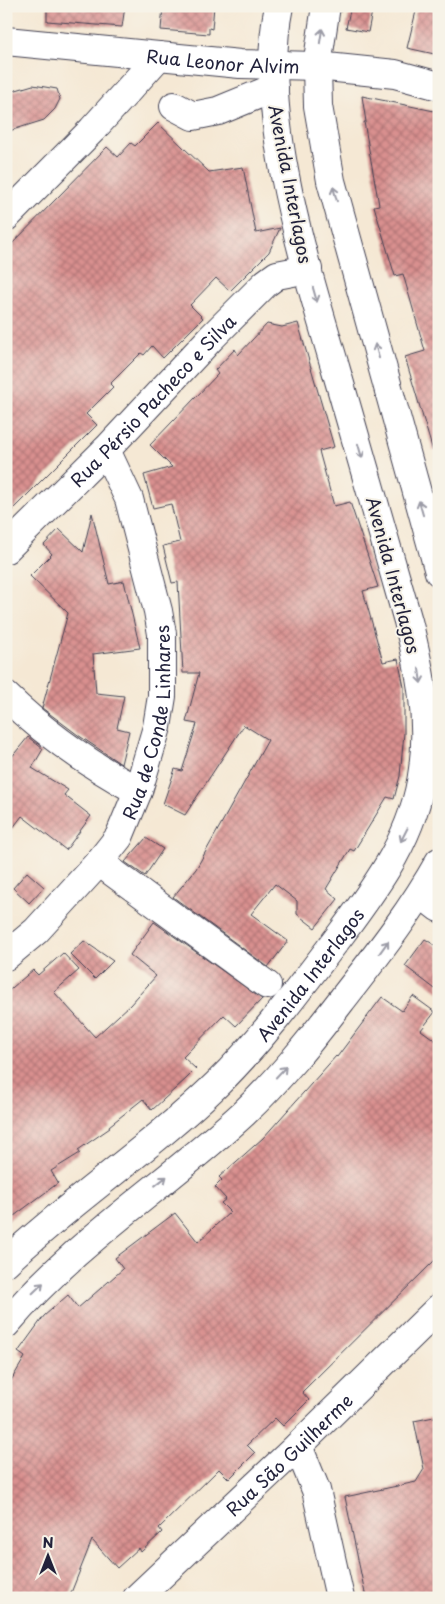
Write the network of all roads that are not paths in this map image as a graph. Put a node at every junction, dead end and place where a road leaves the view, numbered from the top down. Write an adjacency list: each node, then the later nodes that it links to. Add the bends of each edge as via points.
1 (279, 6): 6 (main road, Avenida Interlagos)
2 (326, 6): 5 (main road, one-way to 2)
3 (6, 41): 4 (main road, Rua Leonor Alvim)
4 (159, 56): 6 (main road, Rua Leonor Alvim); 9 (main road)
5 (317, 66): 6 (main road, Rua Leonor Alvim); 7 (main road, Rua Leonor Alvim, via 395,74); 13 (main road, one-way to 5, via 331,180 318,106)
6 (273, 76): 8 (main road, via 218,111 193,116); 10 (main road, Avenida Interlagos, via 274,106 287,182)
7 (439, 86)
8 (174, 106)
9 (6, 217)
10 (308, 269): 11 (main road, Rua Pérsio Pacheco e Silva, via 277,276 266,283); 21 (main road, Avenida Interlagos, one-way to 21, via 420,672 426,722 424,769 412,818 382,878 290,1001 218,1083)
11 (106, 450): 12 (main road, Rua Pérsio Pacheco e Silva); 15 (main road, Rua de Conde Linhares, via 129,499 162,634 162,696)
12 (6, 549)
13 (439, 572)
14 (6, 696): 15 (main road, via 58,740)
15 (138, 791): 16 (main road, Rua de Conde Linhares, via 119,837)
16 (100, 861): 19 (main road, Rua de Conde Linhares, via 36,931); 20 (main road)
17 (439, 862): 18 (main road)
18 (430, 901): 23 (main road, one-way to 18, via 34,1291 86,1244 245,1112 306,1046 382,950)
19 (6, 956)
20 (267, 985)
21 (6, 1262)
22 (439, 1308): 24 (main road, Rua São Guilherme)
23 (6, 1324)
24 (298, 1446): 25 (main road, Rua São Guilherme); 26 (main road, via 316,1490)
25 (137, 1598)
26 (340, 1598)

